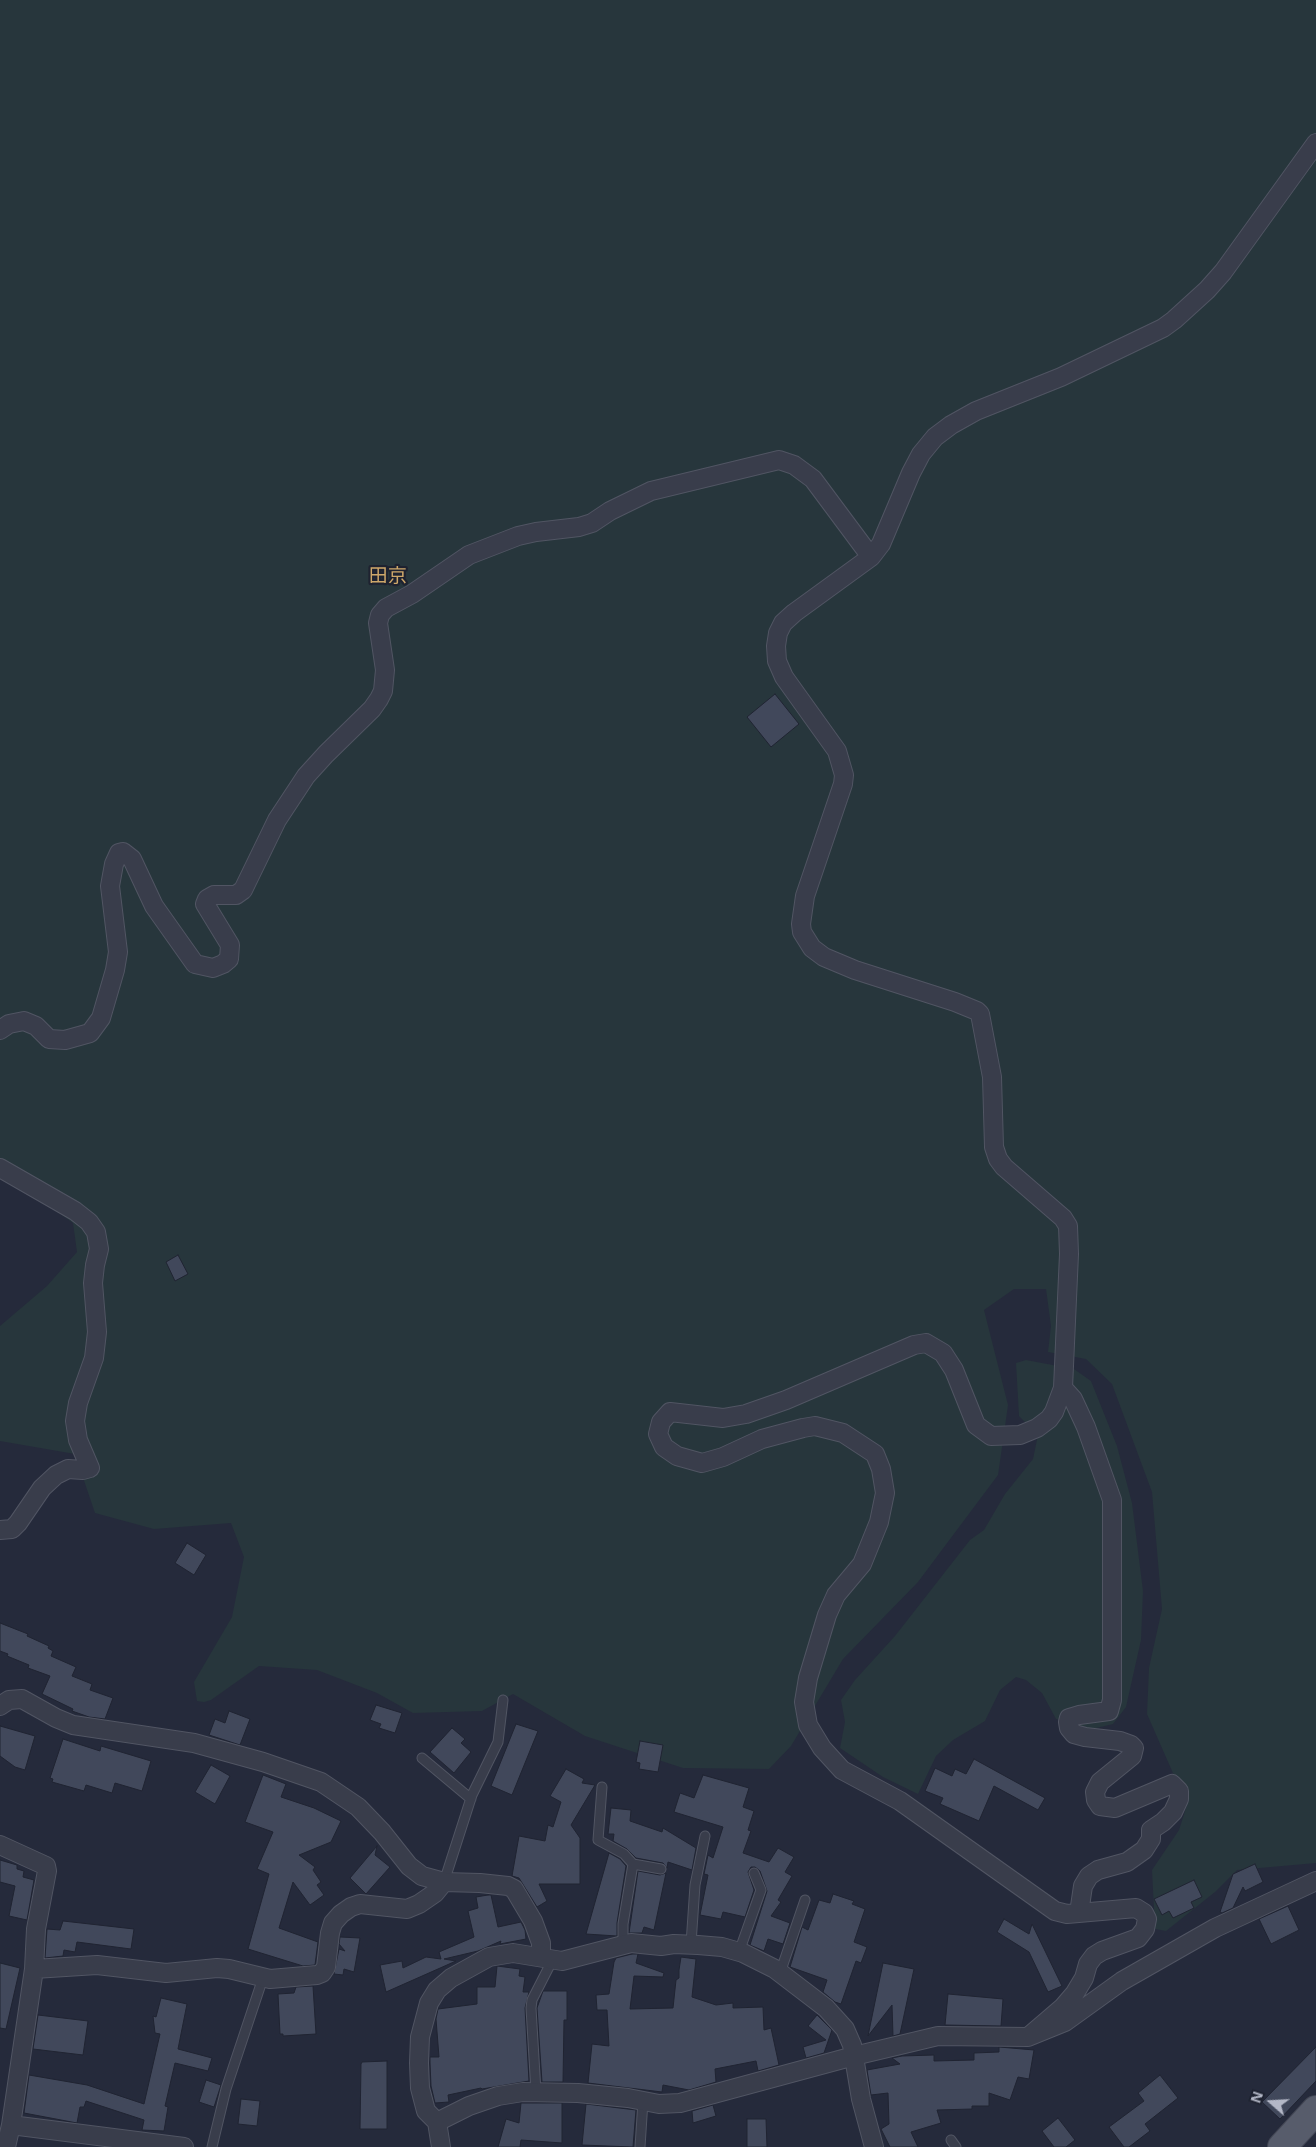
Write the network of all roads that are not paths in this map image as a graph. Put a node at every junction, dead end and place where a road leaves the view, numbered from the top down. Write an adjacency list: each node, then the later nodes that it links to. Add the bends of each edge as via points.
1 (1316, 143): 2 (street, via 1222,272 1174,320 1060,377 976,411 935,436 921,454 881,544)
2 (871, 557): 3 (street, via 813,479 794,465 779,460 651,491 592,523 518,536 468,555 380,614 378,623 385,670 379,699 306,776 277,820 243,890 236,895 214,895 207,899 205,904 230,945 229,959 212,968 195,964 154,906 132,859 128,854 119,853 110,886 118,952 100,1018 90,1033 65,1040 49,1039 24,1020); 5 (street, via 806,603 783,623 778,633 778,662 784,676 837,751 844,775 800,924 812,948 824,957 977,1010 980,1014 992,1077 994,1147 998,1159 1068,1226)
3 (0, 1030)
4 (0, 1168): 6 (street, via 89,1222 96,1232 99,1249 94,1283 97,1332 94,1358 75,1421 78,1440 90,1468 68,1469 56,1475 42,1488 12,1529)
5 (1063, 1388): 20 (street, via 1073,1399 1089,1434 1112,1500 1112,1700 1109,1711 1069,1718 1069,1728 1074,1734 1120,1741 1134,1748 1132,1756 1100,1782 1095,1792 1100,1806 1115,1808 1172,1784 1179,1791 1173,1812 1151,1830 1151,1839 1144,1850 1127,1862 1098,1870 1089,1876 1083,1886); 20 (street, via 1054,1412 1036,1428 1020,1435 991,1436 976,1426 954,1370 943,1353 926,1343 746,1414 723,1418 670,1412 661,1422 658,1434 664,1447 677,1456 702,1463 762,1439 815,1426 843,1433 875,1454 885,1493 879,1522 862,1564 836,1595 827,1615 804,1702 808,1725 822,1748 842,1770 900,1801 1055,1911)
6 (0, 1530)
7 (503, 1700): 11 (lane, via 498,1742)
8 (0, 1706): 18 (street, via 9,1700 22,1699 73,1725 194,1743 321,1782 358,1807 408,1866 422,1876)
9 (422, 1758): 11 (lane)
10 (602, 1787): 14 (lane, via 598,1840 624,1854)
11 (471, 1799): 18 (lane)
12 (705, 1836): 21 (lane, via 695,1885)
13 (0, 1845): 25 (street, via 46,1866 36,1929)
14 (633, 1864): 15 (lane); 22 (lane, via 622,1924)
15 (660, 1869)
16 (754, 1873): 23 (lane, via 762,1890)
17 (1316, 1881): 28 (street, via 1215,1928 1122,1981 1065,2022)
18 (444, 1882): 24 (street, via 514,1888); 27 (street, via 419,1904 407,1909 360,1904 341,1914 332,1923 326,1967 322,1973)
19 (805, 1900): 26 (lane)
20 (1079, 1913): 28 (street, via 1136,1908 1147,1919 1138,1938 1094,1956 1069,2000)
21 (690, 1944): 22 (street); 23 (street)
22 (623, 1945): 24 (street, via 587,1956 562,1960)
23 (739, 1952): 26 (street)
24 (547, 1958): 30 (lane, via 531,2008); 33 (street, via 513,1953 489,1957 451,1978 437,1990 429,2003 420,2037 418,2063 426,2111)
25 (34, 1969): 27 (street, via 97,1965 166,1973 216,1968); 34 (street)
26 (780, 1973): 29 (street, via 826,2008 845,2029)
27 (263, 1978): 37 (lane, via 226,2089)
28 (1028, 2037): 29 (street, via 938,2036)
29 (854, 2056): 31 (street, via 680,2103); 40 (street)
30 (536, 2092): 31 (street, via 578,2093); 33 (street, via 498,2096)
31 (643, 2101): 39 (lane)
32 (1316, 2110): 41 (main road)
33 (437, 2122): 38 (street)
34 (11, 2125): 35 (street); 36 (street)
35 (6, 2147)
36 (184, 2147)
37 (212, 2147)
38 (441, 2147)
39 (640, 2147)
40 (874, 2147)
41 (1282, 2147)

